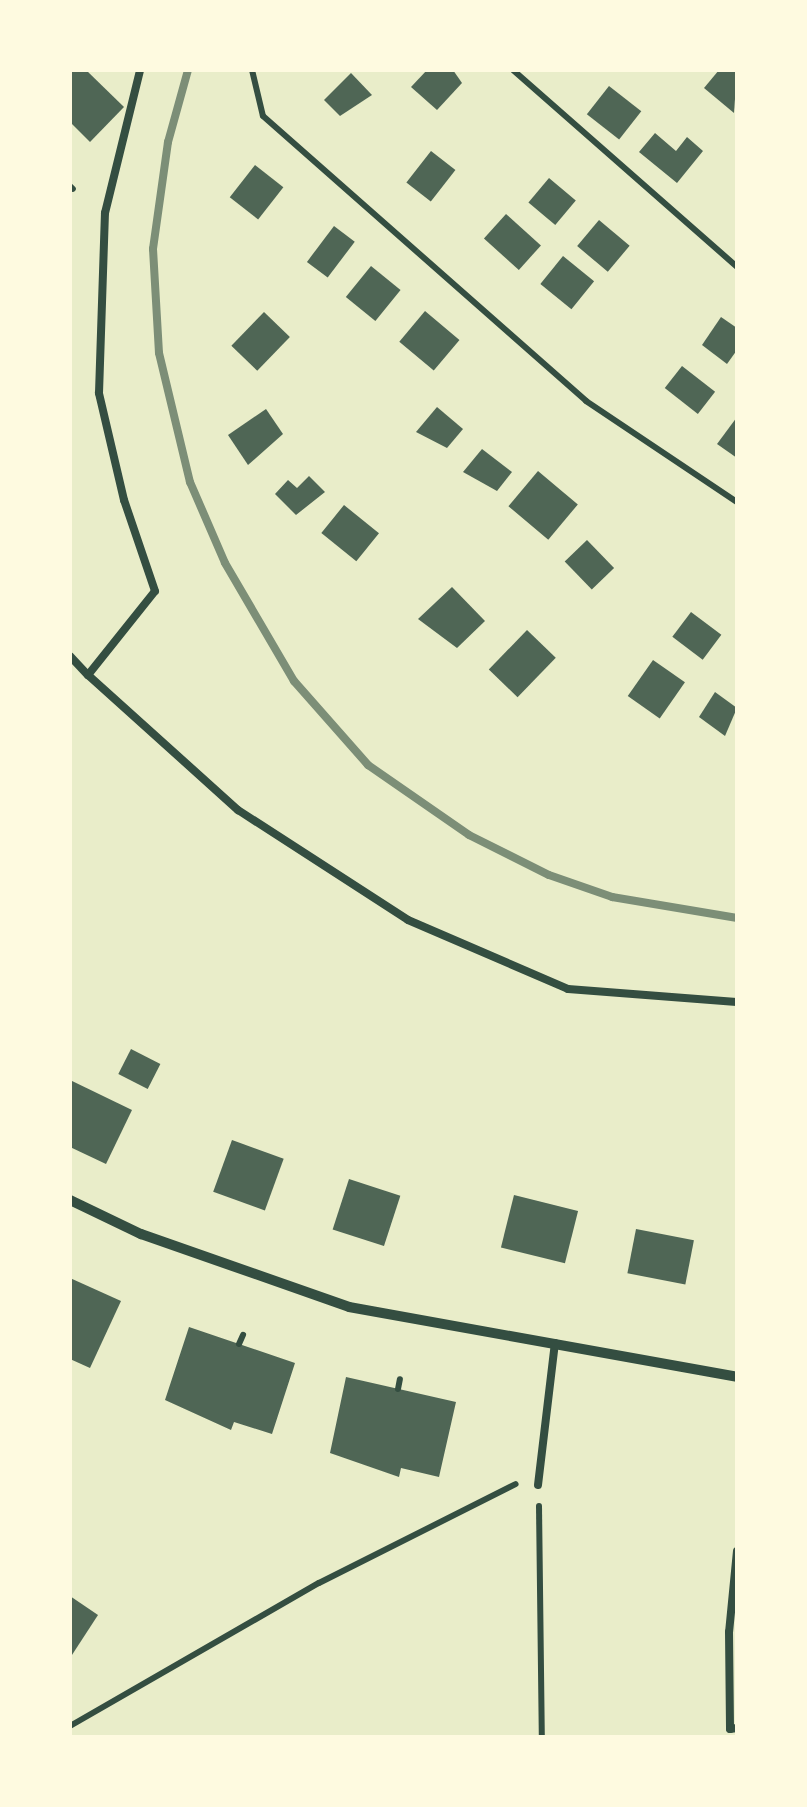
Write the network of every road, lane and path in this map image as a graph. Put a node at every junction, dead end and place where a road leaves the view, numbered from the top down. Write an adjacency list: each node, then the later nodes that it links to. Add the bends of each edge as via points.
1 (140, 70): 7 (lane, via 105,213 99,393 124,500 155,591)
2 (252, 70): 5 (path, via 263,116 586,401)
3 (513, 70): 4 (path)
4 (737, 267)
5 (737, 502)
6 (70, 656): 7 (lane)
7 (88, 675): 8 (lane, via 238,810 408,920 568,990)
8 (737, 1002)
9 (70, 1200): 11 (street, via 141,1234 349,1306)
10 (243, 1334): 12 (path)
11 (555, 1343): 13 (street); 16 (lane)
12 (240, 1344)
13 (737, 1377)
14 (400, 1379): 15 (path)
15 (398, 1389)
16 (540, 1472): 17 (lane); 19 (path, via 319,1583)
17 (538, 1485): 21 (path)
18 (737, 1551): 20 (lane, via 728,1632 730,1729)
19 (70, 1726)
20 (737, 1728)
21 (542, 1737)

